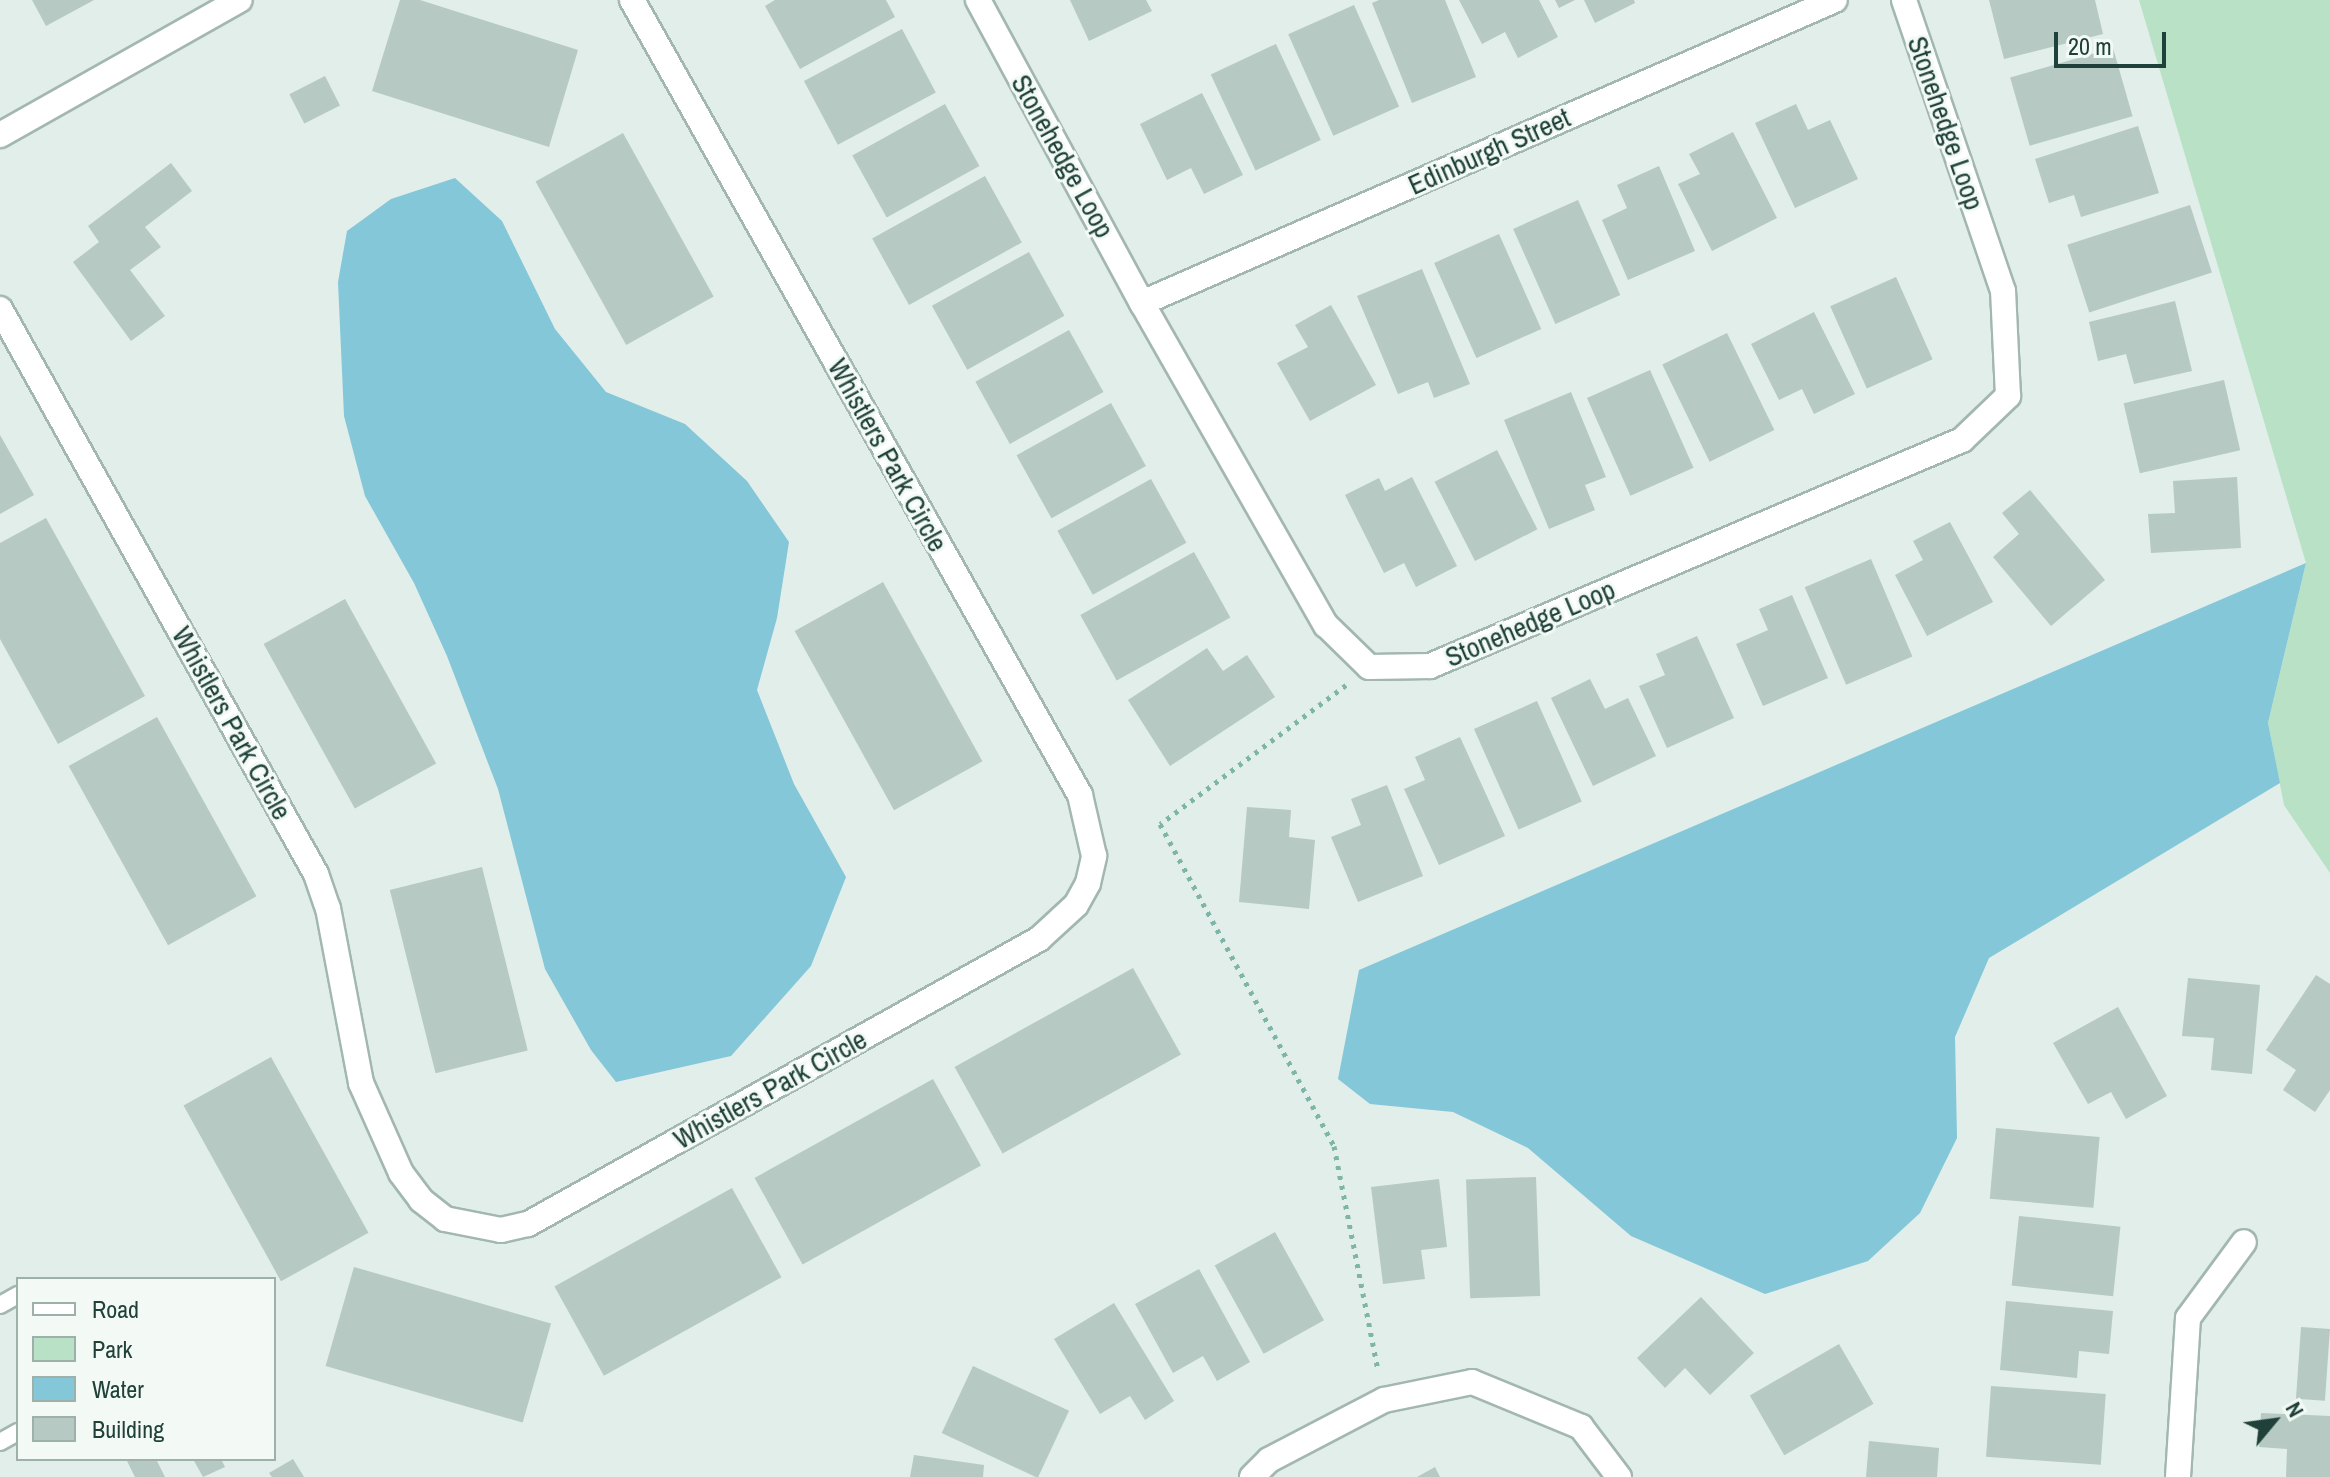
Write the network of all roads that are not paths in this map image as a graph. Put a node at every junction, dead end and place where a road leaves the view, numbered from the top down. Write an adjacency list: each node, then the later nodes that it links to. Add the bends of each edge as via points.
1 (240, 0): 6 (street)
2 (632, 0): 8 (street, Whistlers Park Circle, via 1080,795 1094,856 1076,905 1039,939 528,1224 501,1230 445,1219 421,1200 401,1173 361,1083 328,908 316,874)
3 (978, 0): 7 (street, Stonehedge Loop)
4 (1835, 0): 7 (street, Edinburgh Street)
5 (1904, 0): 7 (street, Stonehedge Loop, via 2003,291 2008,396 1962,440 1430,666 1369,667 1326,625)
6 (0, 135)
7 (1142, 303)
8 (0, 309)
9 (2244, 1242): 12 (street, via 2188,1318)
10 (1252, 1477): 11 (street, via 1269,1460 1384,1400 1472,1382 1581,1427)
11 (1619, 1477)
12 (2178, 1477)

